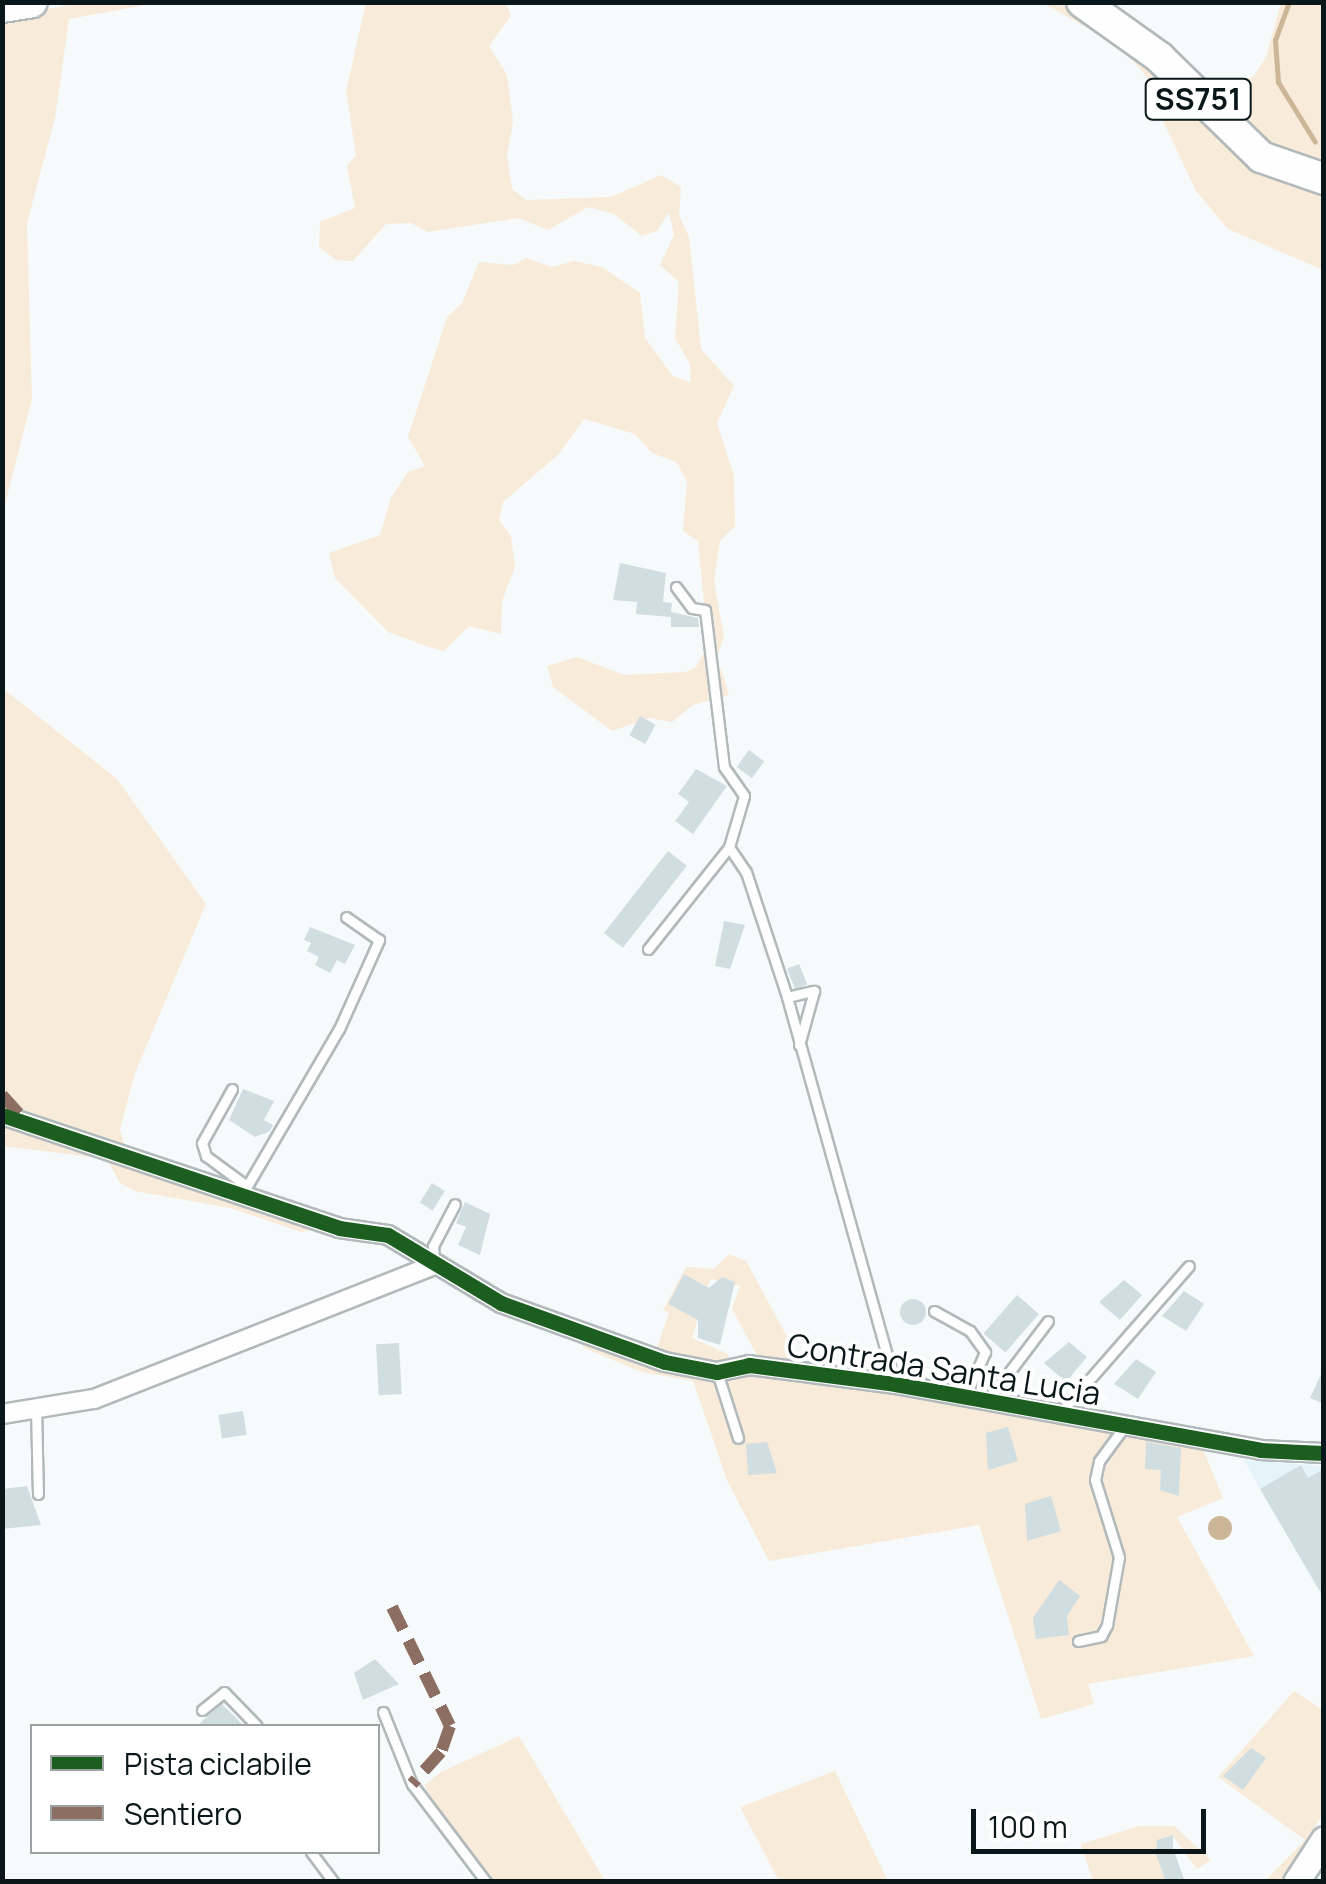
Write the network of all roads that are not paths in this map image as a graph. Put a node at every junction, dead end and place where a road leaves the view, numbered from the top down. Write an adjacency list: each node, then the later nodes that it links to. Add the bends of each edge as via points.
1 (32, 2): 3 (main road)
2 (1082, 2): 4 (main road, SS751, via 1159,57 1261,157)
3 (2, 7)
4 (1324, 179)
5 (676, 588): 6 (lane, via 692,608 705,610 724,766 744,796)
6 (729, 847): 8 (lane); 9 (lane, via 746,872)
7 (346, 917): 13 (lane, via 379,940 276,1145)
8 (648, 950)
9 (786, 997): 10 (lane); 10 (lane, via 814,991)
10 (798, 1048): 20 (lane)
11 (232, 1089): 13 (lane, via 202,1143 206,1156)
12 (2, 1116): 13 (street, Contrada Santa Lucia)
13 (244, 1188): 15 (street, Contrada Santa Lucia, via 340,1228 388,1235)
14 (455, 1204): 15 (lane, via 432,1246)
15 (435, 1265): 19 (street, Contrada Santa Lucia, via 500,1303 624,1350); 23 (street, via 94,1399)
16 (1189, 1266): 25 (lane)
17 (934, 1312): 21 (lane, via 970,1331 985,1352)
18 (1048, 1321): 22 (lane)
19 (717, 1372): 20 (street, Contrada Santa Lucia, via 748,1365); 27 (lane)
20 (895, 1384): 21 (street, Contrada Santa Lucia)
21 (964, 1398): 22 (street, Contrada Santa Lucia)
22 (986, 1402): 25 (street, Contrada Santa Lucia)
23 (36, 1404): 24 (street); 29 (lane)
24 (2, 1414)
25 (1060, 1414): 26 (street, Contrada Santa Lucia)
26 (1124, 1426): 28 (street, Contrada Santa Lucia, via 1260,1450); 30 (lane, via 1099,1461 1095,1480 1120,1557 1106,1625 1101,1636)
27 (738, 1438)
28 (1324, 1453)
29 (38, 1494)
30 (1078, 1641)
31 (202, 1710): 33 (lane, via 224,1692)
32 (383, 1712): 37 (lane, via 412,1784)
33 (255, 1724)
34 (1324, 1839): 38 (main road)
35 (313, 1854): 36 (lane)
36 (334, 1882)
37 (486, 1882)
38 (1296, 1882)

